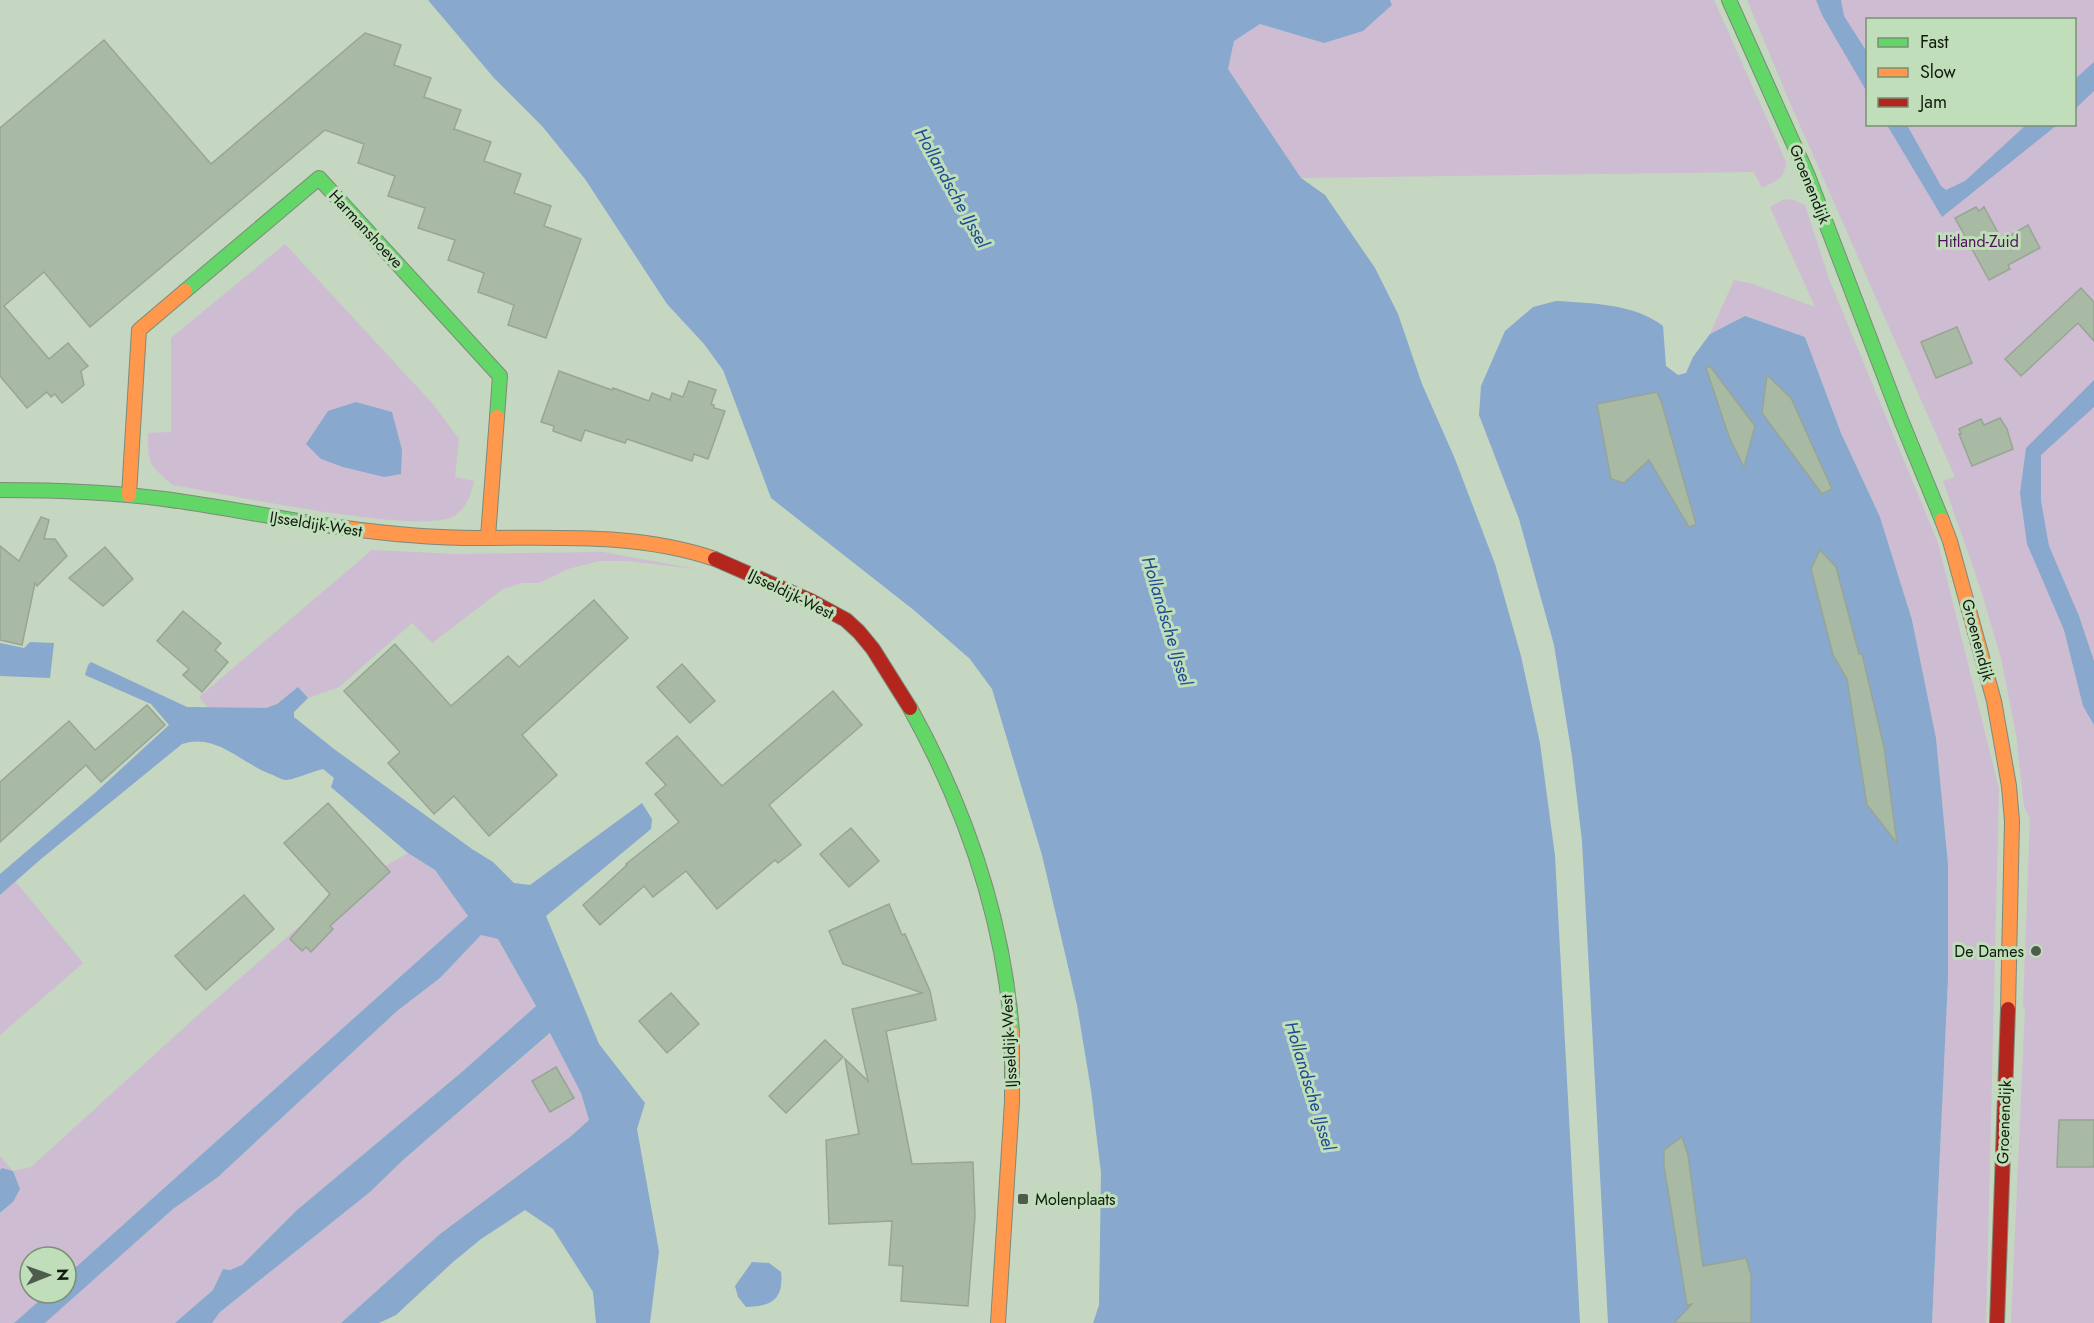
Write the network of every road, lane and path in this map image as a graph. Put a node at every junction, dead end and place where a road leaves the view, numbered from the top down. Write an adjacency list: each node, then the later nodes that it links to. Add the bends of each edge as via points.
1 (1730, 0): 6 (street, Groenendijk, via 1808,176 1950,540 1994,701 2009,786 2012,850)
2 (0, 490): 3 (street, IJsseldijk-West)
3 (129, 495): 4 (street, IJsseldijk-West, via 363,532); 4 (street, Harmanshoeve, via 139,330 319,178 500,376)
4 (488, 537): 5 (street, IJsseldijk-West, via 631,541 697,554 742,569 824,607 853,626 890,673 948,779 985,881 1000,948 1011,1016 1013,1064)
5 (998, 1323)
6 (1997, 1323)

